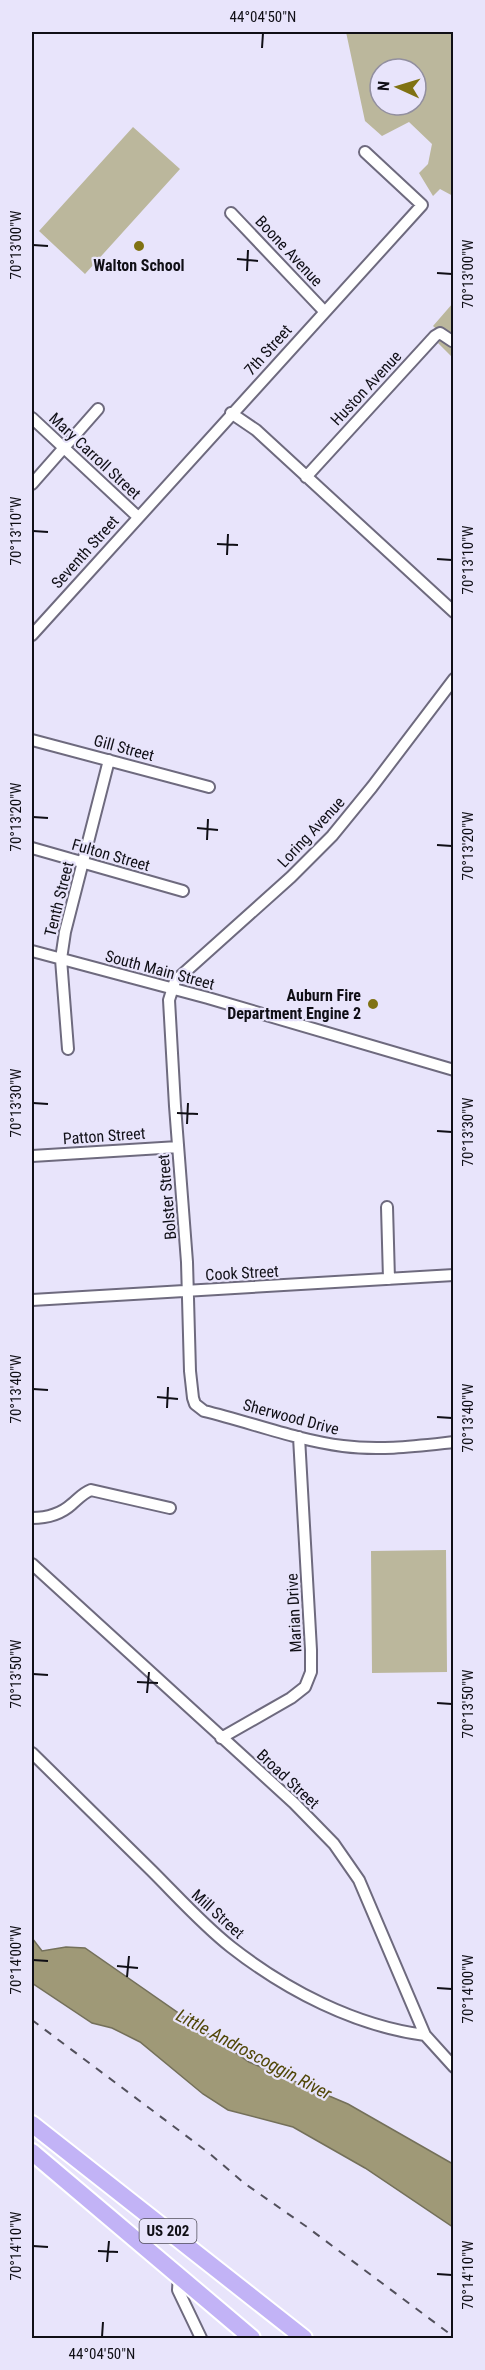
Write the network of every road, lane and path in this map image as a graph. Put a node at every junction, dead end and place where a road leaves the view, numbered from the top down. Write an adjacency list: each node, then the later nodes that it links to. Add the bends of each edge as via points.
1 (365, 152): 3 (street, 7th Street, via 422,205)
2 (231, 213): 3 (street, Boone Avenue)
3 (324, 311): 6 (street, 7th Street)
4 (452, 341): 9 (street, Huston Avenue, via 440,333 435,336)
5 (98, 409): 8 (street)
6 (231, 413): 9 (street, via 256,430); 11 (street, 7th Street)
7 (32, 418): 8 (street, Mary Carroll Street)
8 (63, 448): 10 (street); 11 (street, Mary Carroll Street)
9 (306, 477): 12 (street)
10 (32, 484)
11 (137, 516): 13 (street, Seventh Street)
12 (453, 612)
13 (32, 635)
14 (453, 679): 23 (street, Loring Avenue, via 332,836)
15 (32, 740): 16 (street, Gill Street)
16 (109, 760): 17 (street, Gill Street); 19 (street, Tenth Street)
17 (209, 787)
18 (32, 848): 19 (street, Fulton Street)
19 (83, 863): 20 (street, Fulton Street); 22 (street, Tenth Street)
20 (183, 891)
21 (32, 951): 22 (street, South Main Street)
22 (61, 959): 23 (street, South Main Street); 24 (street, Tenth Street)
23 (171, 988): 25 (street, South Main Street); 26 (street, Bolster Street)
24 (68, 1049)
25 (453, 1070)
26 (178, 1147): 27 (street, Patton Street); 31 (street, Bolster Street)
27 (32, 1156)
28 (387, 1207): 30 (street)
29 (453, 1275): 30 (street, Cook Street)
30 (389, 1279): 31 (street, Cook Street)
31 (188, 1291): 32 (street, Cook Street); 33 (street, Bolster Street)
32 (32, 1300)
33 (195, 1404): 34 (street, Sherwood Drive, via 204,1411)
34 (299, 1437): 35 (street, Sherwood Drive, via 360,1448); 39 (street, Marian Drive, via 310,1677 299,1693)
35 (453, 1442)
36 (170, 1508): 37 (street, via 91,1490 60,1512)
37 (32, 1518)
38 (32, 1564): 39 (street, Broad Street)
39 (221, 1738): 41 (street, Broad Street, via 294,1803 342,1854 359,1880)
40 (32, 1753): 41 (street, Mill Street, via 218,1936 255,1965 342,2012 389,2029)
41 (424, 2035): 42 (street, Broad Street)
42 (453, 2067)
43 (32, 2124): 48 (highway, US 202)
44 (32, 2152): 45 (highway, US 202)
45 (178, 2275): 46 (street, via 178,2290); 47 (highway, US 202)
46 (201, 2338)
47 (252, 2338)
48 (304, 2338)

